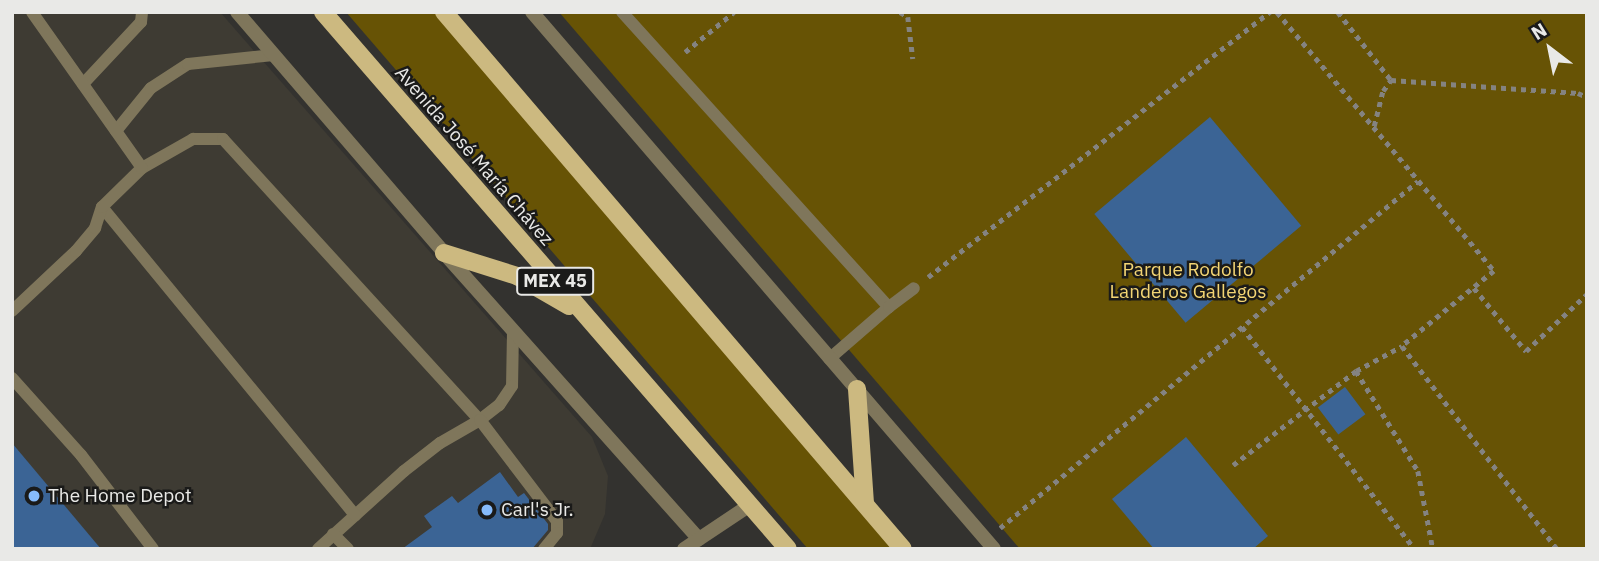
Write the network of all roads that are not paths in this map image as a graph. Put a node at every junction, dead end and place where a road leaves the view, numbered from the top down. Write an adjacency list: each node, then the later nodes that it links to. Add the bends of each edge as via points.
1 (32, 12): 9 (lane)
2 (142, 12): 9 (lane, via 141,22)
3 (237, 12): 8 (street)
4 (323, 12): 17 (main road, Avenida José María Chávez / MEX 45)
5 (444, 12): 23 (main road)
6 (532, 12): 19 (street)
7 (622, 12): 15 (lane)
8 (274, 55): 10 (lane, via 188,64 151,89); 13 (street)
9 (83, 84): 10 (lane)
10 (116, 131): 11 (lane)
11 (142, 167): 12 (lane); 22 (lane, via 192,139 223,139)
12 (102, 207): 16 (lane, via 95,228 76,251); 25 (lane)
13 (444, 253): 17 (main road, via 517,276); 18 (street)
14 (914, 288): 15 (lane)
15 (889, 307): 19 (lane)
16 (12, 311)
17 (591, 323): 24 (main road, Avenida José María Chávez / MEX 45)
18 (513, 331): 22 (lane, via 512,386 499,405); 27 (street)
19 (829, 359): 21 (street)
20 (12, 378): 29 (lane, via 81,455)
21 (857, 389): 23 (main road); 28 (street)
22 (480, 420): 25 (lane, via 422,457); 32 (lane, via 557,521 557,533)
23 (865, 504): 35 (main road)
24 (750, 505): 27 (street); 34 (main road, Avenida José María Chávez / MEX 45)
25 (355, 515): 26 (lane)
26 (333, 534): 30 (lane); 31 (lane)
27 (702, 544): 33 (street)
28 (990, 544)
29 (153, 549)
30 (318, 549)
31 (348, 549)
32 (544, 549)
33 (684, 549)
34 (788, 549)
35 (903, 549)

